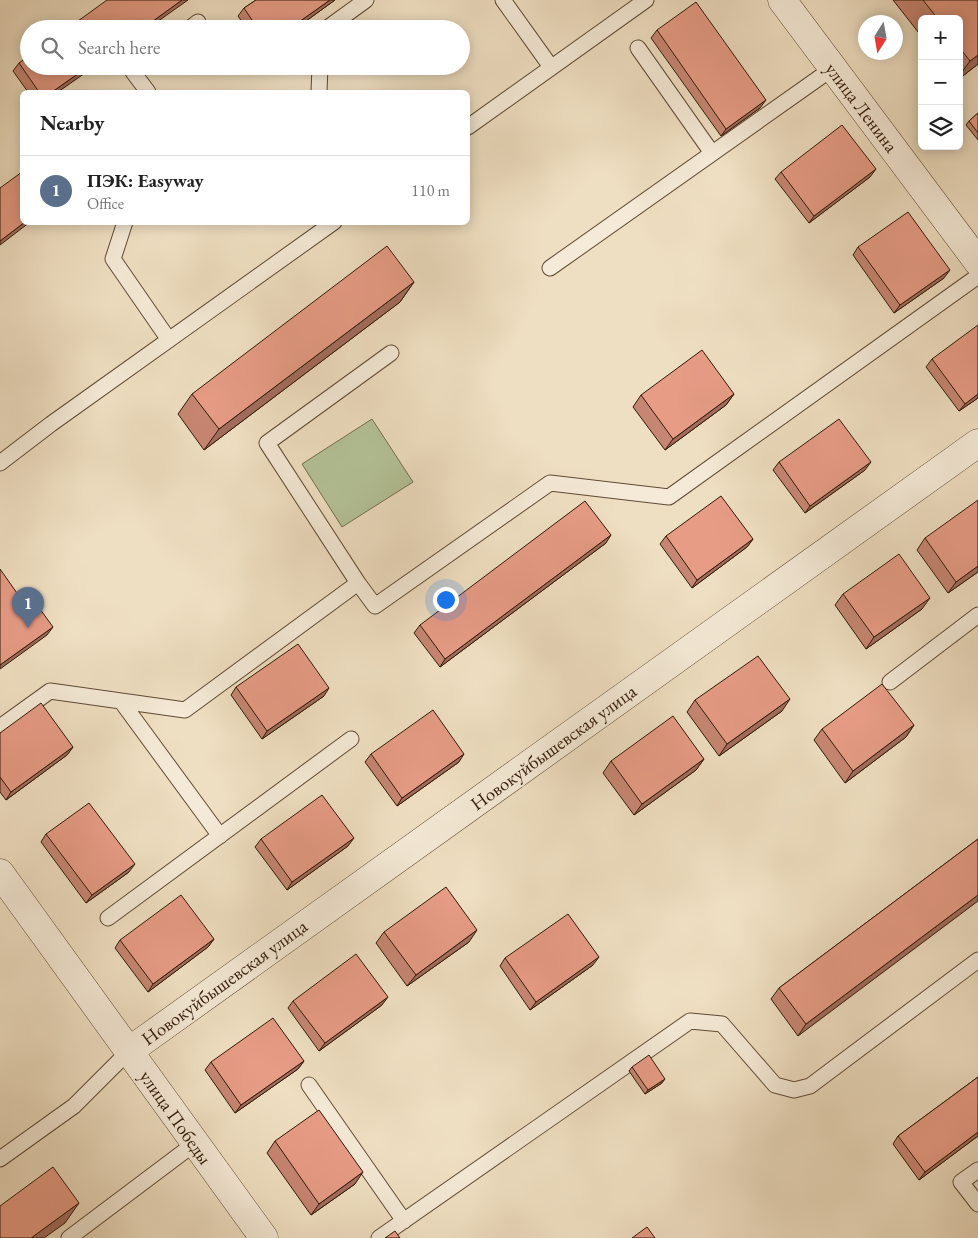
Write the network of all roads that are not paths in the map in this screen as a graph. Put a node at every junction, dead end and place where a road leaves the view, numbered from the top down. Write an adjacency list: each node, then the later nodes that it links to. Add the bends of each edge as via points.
1 (366, 0): 5 (lane)
2 (503, 0): 7 (lane)
3 (646, 0): 7 (lane)
4 (782, 0): 8 (street, улица Ленина)
5 (338, 20)
6 (638, 48): 14 (lane)
7 (551, 67): 13 (lane)
8 (833, 68): 14 (lane); 17 (street, улица Ленина)
9 (135, 75): 11 (lane)
10 (320, 75): 12 (lane)
11 (146, 90)
12 (319, 90)
13 (470, 126)
14 (712, 153): 18 (lane)
15 (124, 225): 20 (lane, via 113,259)
16 (330, 225): 20 (lane)
17 (978, 262)
18 (550, 268)
19 (978, 276): 24 (lane, via 669,497 550,483 375,606)
20 (169, 340): 23 (lane, via 50,424)
21 (391, 353): 24 (lane, via 267,443)
22 (978, 443): 34 (street, Новокуйбышевская улица)
23 (0, 464)
24 (358, 583): 27 (lane, via 185,710)
25 (978, 615): 26 (lane)
26 (890, 682)
27 (121, 701): 28 (lane, via 50,692); 30 (lane)
28 (0, 727)
29 (351, 739): 30 (lane)
30 (220, 836): 32 (lane)
31 (0, 873): 34 (street, улица Победы)
32 (108, 918)
33 (978, 960): 40 (lane, via 810,1086 794,1090 776,1085 722,1024 690,1021)
34 (129, 1051): 36 (street, улица Победы); 37 (lane, via 74,1106)
35 (309, 1085): 40 (lane)
36 (194, 1144): 41 (lane); 42 (street, улица Победы)
37 (0, 1159)
38 (978, 1170): 39 (lane, via 961,1182)
39 (978, 1204)
40 (404, 1221): 43 (lane)
41 (69, 1238)
42 (264, 1238)
43 (379, 1238)

